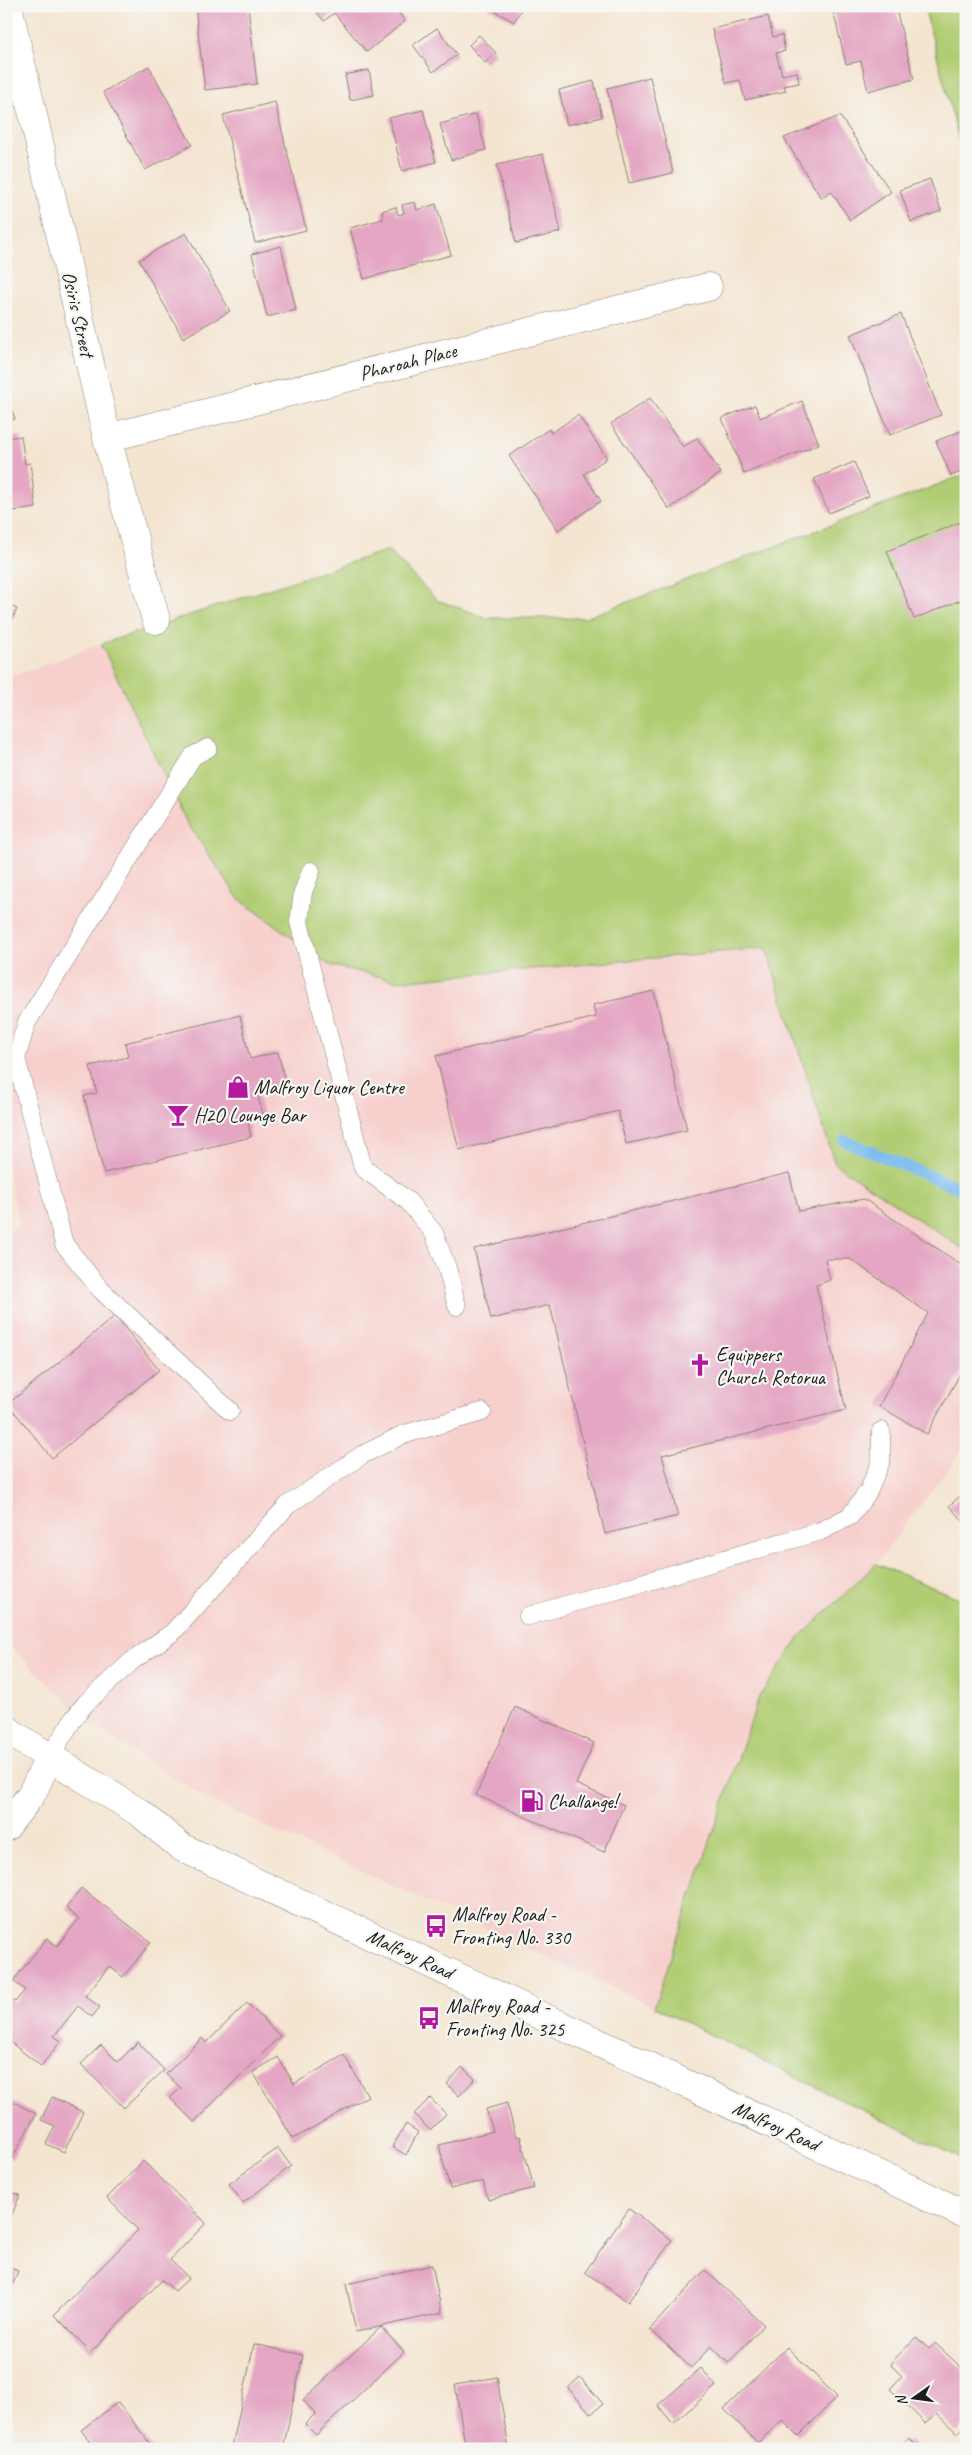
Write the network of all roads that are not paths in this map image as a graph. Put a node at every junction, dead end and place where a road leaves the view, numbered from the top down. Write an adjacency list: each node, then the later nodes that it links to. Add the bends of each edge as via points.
1 (8, 6): 3 (street, Osiris Street)
2 (708, 287): 3 (street, Pharoah Place)
3 (107, 438): 4 (street, Osiris Street)
4 (156, 620)
5 (208, 748): 8 (lane, via 193,756 27,1022 16,1058 64,1244 101,1290)
6 (311, 871): 7 (lane, via 303,892 299,922 363,1168 408,1201 434,1233)
7 (457, 1306)
8 (230, 1411)
9 (482, 1412): 13 (lane, via 402,1435 362,1455 288,1506 173,1632 132,1661 86,1703)
10 (881, 1431): 11 (lane, via 881,1461 868,1492 850,1516 821,1531)
11 (528, 1616)
12 (6, 1728): 13 (street, Malfroy Road)
13 (50, 1756): 14 (street, via 31,1795); 15 (street, Malfroy Road, via 140,1814 181,1847)
14 (6, 1827)
15 (966, 2215)

